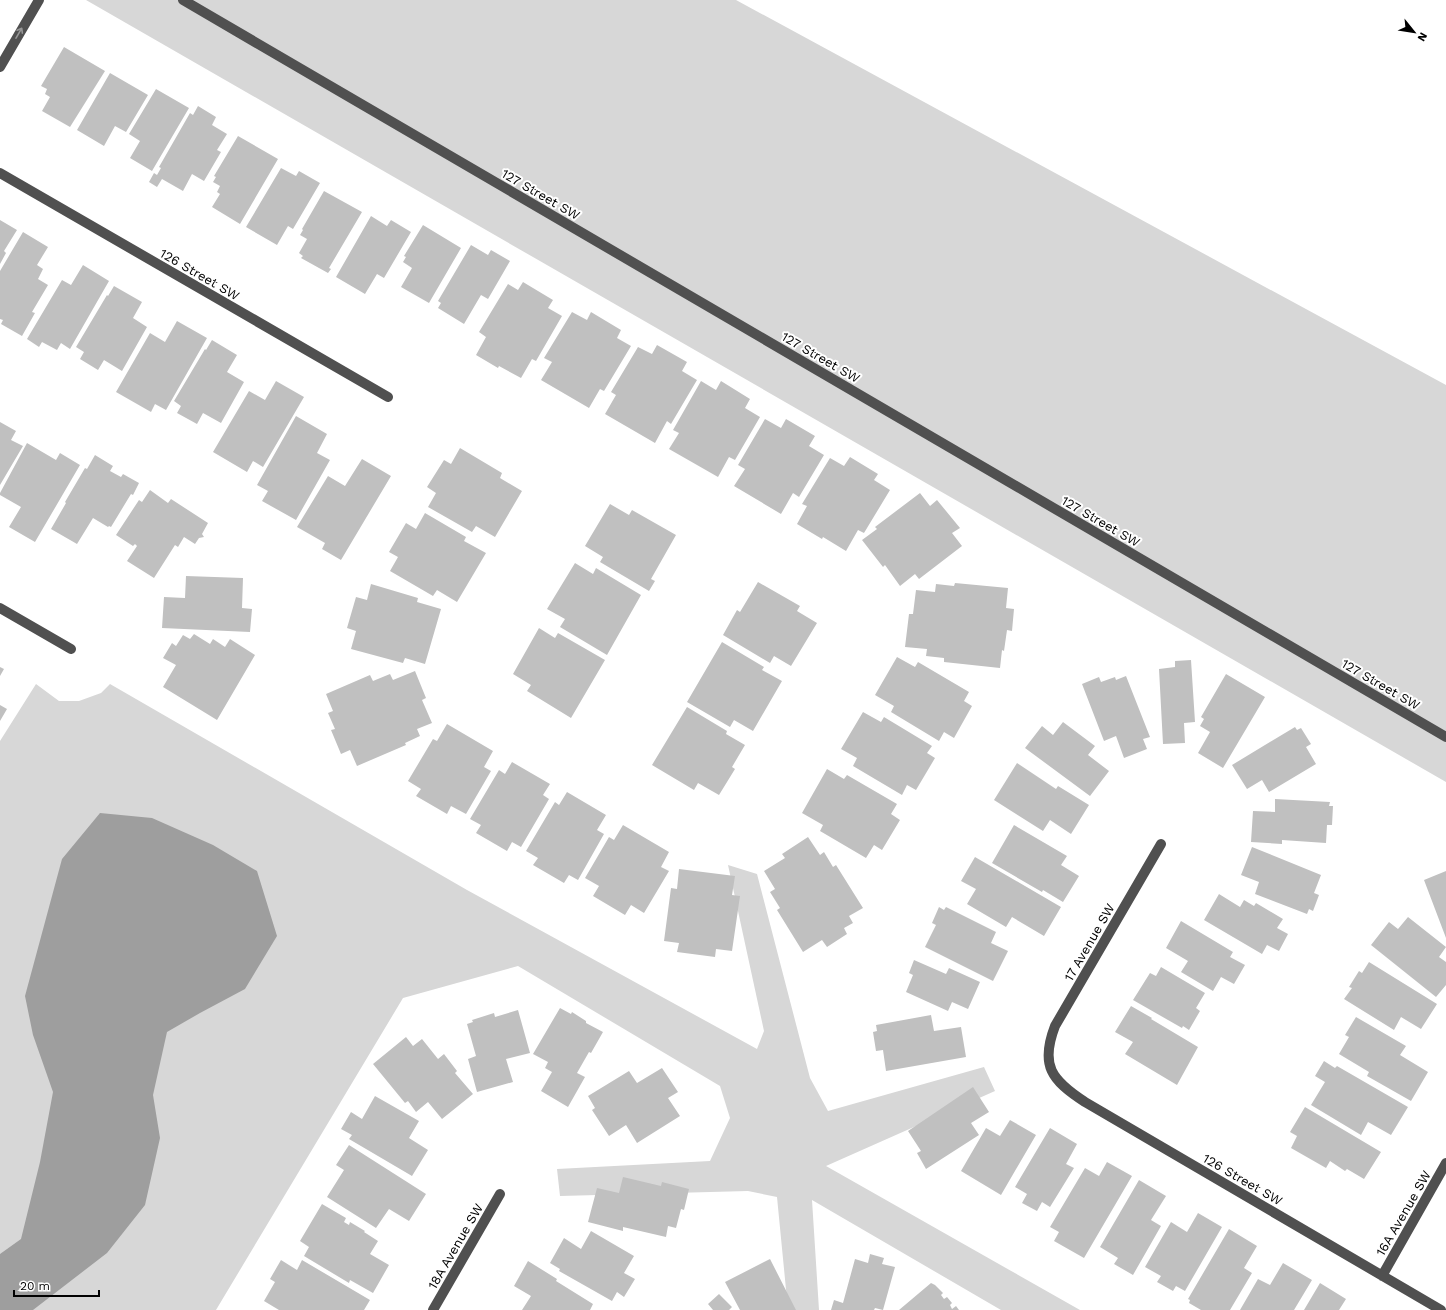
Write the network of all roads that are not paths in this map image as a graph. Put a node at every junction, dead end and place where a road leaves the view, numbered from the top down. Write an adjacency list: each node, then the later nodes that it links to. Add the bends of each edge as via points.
1 (39, 0): 3 (street, one-way to 1)
2 (183, 0): 8 (street, 127 Street SW)
3 (0, 67)
4 (0, 173): 5 (street, 126 Street SW)
5 (388, 397)
6 (0, 608): 7 (street)
7 (71, 649)
8 (1446, 737)
9 (1161, 844): 10 (street, 17 Avenue SW, via 1055,1026 1048,1046)
10 (1048, 1056): 13 (street, 126 Street SW, via 1053,1072 1067,1090)
11 (1446, 1163): 13 (street, 16A Avenue SW)
12 (500, 1194): 14 (street, 18A Avenue SW)
13 (1382, 1276): 15 (street, 126 Street SW)
14 (433, 1310)
15 (1441, 1310)

